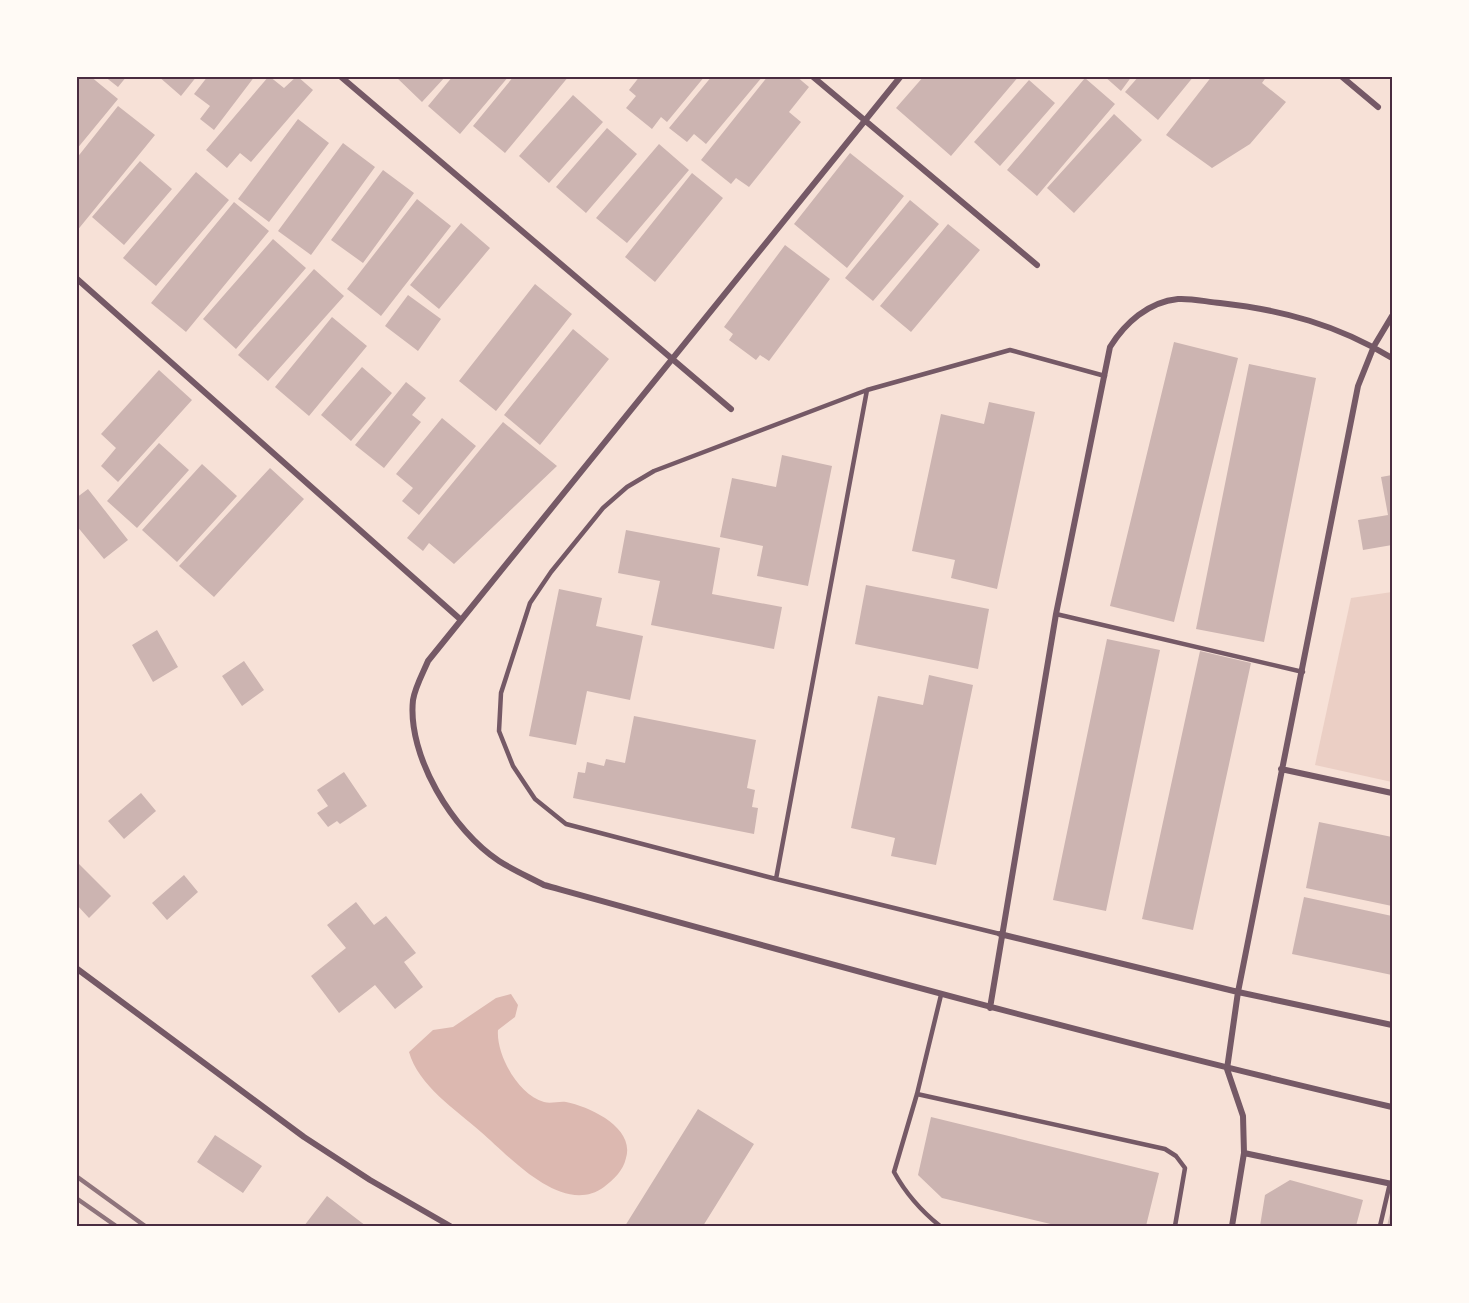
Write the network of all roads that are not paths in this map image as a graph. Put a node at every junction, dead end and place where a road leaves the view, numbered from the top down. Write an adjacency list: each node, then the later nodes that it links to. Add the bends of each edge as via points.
1 (340, 76): 11 (street)
2 (812, 76): 6 (street)
3 (902, 76): 6 (street)
4 (1341, 76): 5 (street)
5 (1378, 107)
6 (865, 119): 7 (street); 11 (street)
7 (1037, 265)
8 (76, 278): 17 (street)
9 (1392, 316): 10 (street)
10 (1374, 346): 12 (street); 13 (street, via 1299,315 1178,299 1148,309 1124,325 1110,347); 18 (street, via 1358,386)
11 (672, 358): 15 (street); 17 (street)
12 (1392, 358)
13 (1105, 376): 14 (lane, via 1010,350); 16 (street)
14 (867, 390): 21 (lane); 21 (lane, via 654,471 627,487 603,508 530,603 501,693 499,731 513,766 535,799 566,824)
15 (731, 409)
16 (1056, 614): 18 (lane); 22 (street)
17 (460, 619): 25 (street, via 428,661 413,699 416,740 433,784 460,827 498,860 544,885)
18 (1303, 672): 19 (street)
19 (1281, 769): 20 (street); 24 (street)
20 (1392, 793)
21 (776, 879): 22 (lane)
22 (1000, 934): 24 (street); 26 (street)
23 (76, 968): 33 (street, via 304,1137)
24 (1238, 992): 27 (street); 28 (street)
25 (941, 995): 26 (street); 29 (lane)
26 (990, 1008): 28 (street)
27 (1392, 1025)
28 (1227, 1069): 30 (street); 31 (street, via 1243,1116)
29 (917, 1094): 36 (lane, via 894,1172 912,1201); 37 (lane, via 1166,1149 1185,1168)
30 (1392, 1107)
31 (1244, 1153): 32 (street); 38 (street)
32 (1391, 1183): 39 (lane)
33 (433, 1216): 34 (street); 35 (street)
34 (434, 1227)
35 (450, 1227)
36 (940, 1227)
37 (1175, 1227)
38 (1232, 1227)
39 (1380, 1227)

